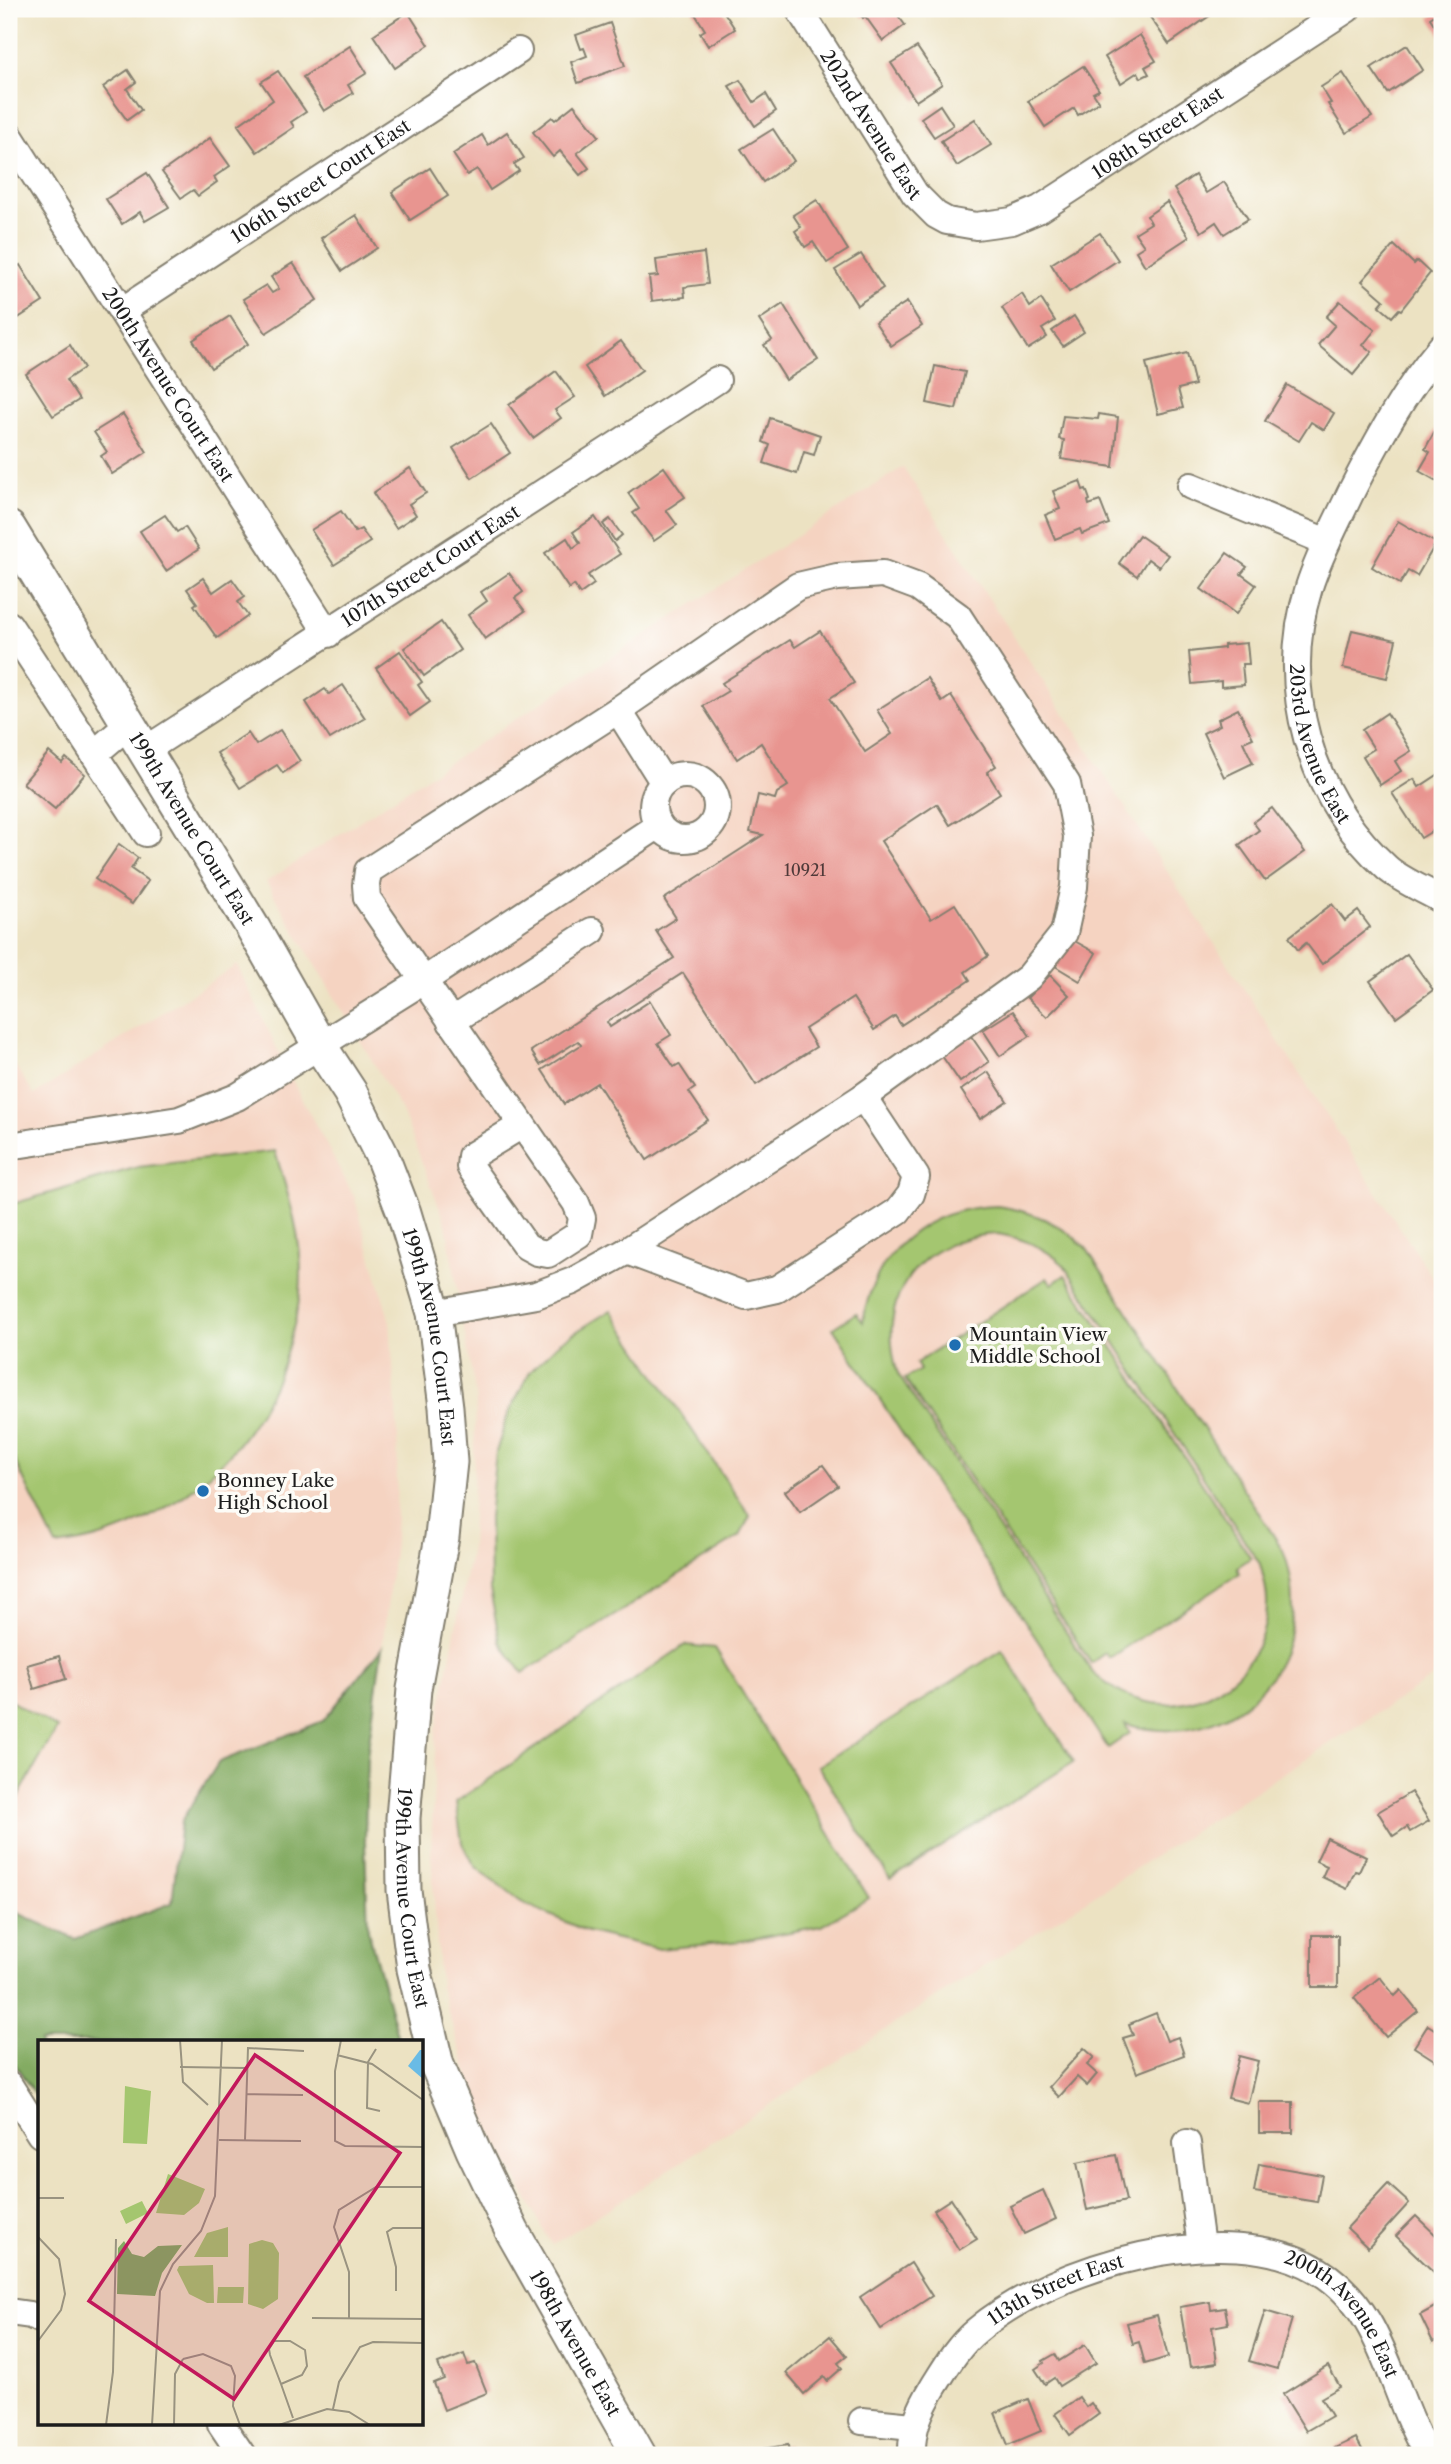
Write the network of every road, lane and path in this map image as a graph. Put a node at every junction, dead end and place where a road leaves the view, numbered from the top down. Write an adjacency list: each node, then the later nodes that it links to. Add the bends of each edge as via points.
1 (799, 9): 5 (street, 202nd Avenue East, via 915,194 936,215)
2 (1347, 9): 5 (street, 108th Street East, via 1040,209 992,226)
3 (518, 51): 6 (street, 106th Street Court East)
4 (9, 135): 6 (street, 200th Avenue Court East)
5 (958, 223)
6 (123, 310): 13 (street, 200th Avenue Court East)
7 (1442, 346): 11 (street, 203rd Avenue East, via 1398,404)
8 (717, 380): 13 (street, 107th Street Court East)
9 (1192, 486): 11 (street)
10 (9, 528): 15 (main road, 199th Avenue Court East)
11 (1327, 542): 20 (street, 203rd Avenue East, via 1309,586 1298,634 1296,675 1312,759 1343,819 1388,869)
12 (9, 625): 16 (street)
13 (327, 634): 15 (street, 107th Street Court East)
14 (618, 710): 17 (street); 22 (street, via 368,871 367,898); 25 (street, via 798,586 883,574 918,587 958,616 1067,784 1077,836 1074,887 1064,933 1029,977)
15 (136, 738): 16 (street, 107th Street Court East); 24 (main road, 199th Avenue Court East)
16 (94, 754): 19 (street)
17 (664, 783): 18 (street, via 653,806); 18 (street, via 676,776 696,777 712,789 718,808 711,827 694,838 674,838)
18 (659, 825): 22 (street)
19 (146, 832)
20 (1442, 900)
21 (592, 931): 23 (street)
22 (423, 981): 23 (street); 24 (street)
23 (451, 1022): 26 (street)
24 (320, 1046): 27 (street, via 237,1097 178,1120); 29 (main road, 199th Avenue Court East, via 350,1092 382,1156)
25 (863, 1097): 28 (street); 28 (street, via 916,1177 911,1194 898,1211 777,1289 754,1295 746,1296)
26 (522, 1125): 26 (street, via 582,1218 579,1234 548,1254 526,1247 470,1167 471,1156)
27 (9, 1146)
28 (627, 1251): 29 (street, via 573,1281 536,1294)
29 (434, 1313): 33 (main road, 199th Avenue Court East, via 450,1462 442,1537 414,1689 403,1818 404,1891 414,1969 437,2065)
30 (9, 2085): 31 (street)
31 (38, 2131)
32 (1187, 2143): 34 (street)
33 (512, 2231): 41 (main road, 198th Avenue East)
34 (1201, 2246): 39 (street, 113th Street East, via 1115,2263 1027,2298 992,2319 946,2365); 43 (street, 200th Avenue East, via 1278,2253 1319,2271 1338,2286 1372,2327)
35 (9, 2312): 36 (street)
36 (38, 2318)
37 (862, 2421): 39 (street)
38 (222, 2426): 40 (street)
39 (913, 2426): 42 (street)
40 (242, 2455)
41 (639, 2455)
42 (912, 2455)
43 (1428, 2455)

